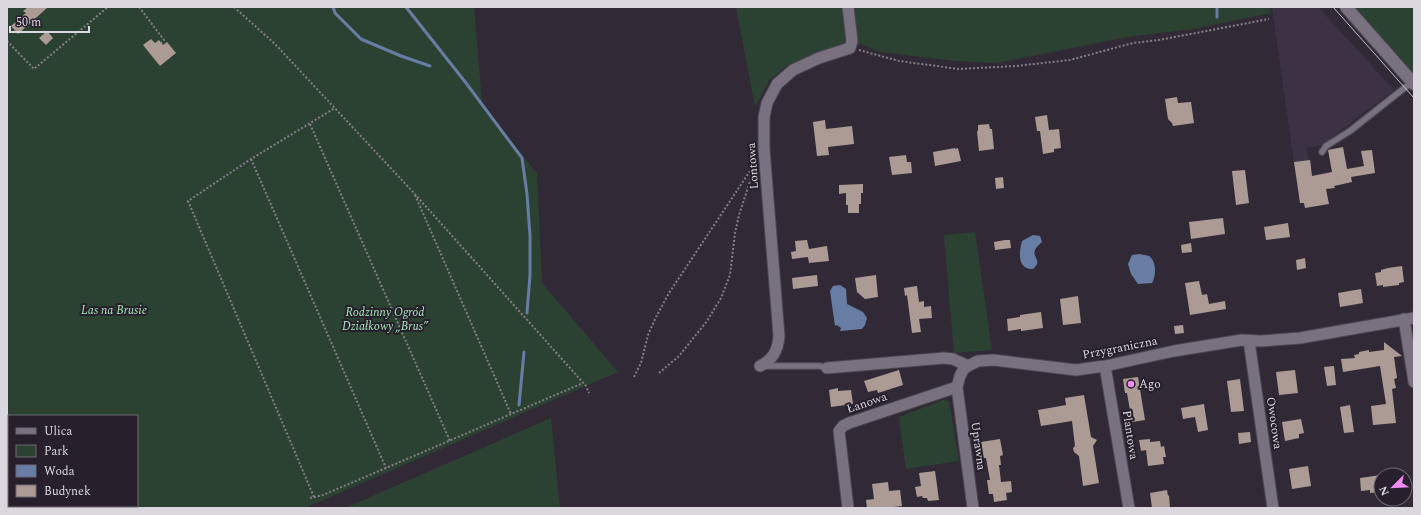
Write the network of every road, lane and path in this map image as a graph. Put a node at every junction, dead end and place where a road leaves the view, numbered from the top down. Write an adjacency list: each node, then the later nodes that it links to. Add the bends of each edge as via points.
1 (108, 7): 7 (path, via 34,69)
2 (139, 7): 8 (path, via 164,40)
3 (234, 7): 11 (path, via 275,44)
4 (848, 7): 9 (street, via 852,41)
5 (1346, 7): 10 (main road)
6 (1269, 19): 9 (path, via 1133,44 1070,60 1016,66 960,69 900,61)
7 (7, 41)
8 (161, 43)
9 (850, 48): 18 (street, Lontowa, via 793,70 777,84 767,103 764,117 764,149 780,336 774,355)
10 (1413, 83): 13 (lane, via 1350,132 1326,146)
11 (335, 108): 12 (path); 15 (path)
12 (310, 124): 14 (path); 29 (path)
13 (1322, 152)
14 (251, 159): 30 (path); 31 (path, via 188,201)
15 (413, 192): 25 (path); 28 (path)
16 (1409, 319): 17 (street, Przygraniczna, via 1300,338); 24 (street)
17 (1249, 341): 20 (street, Przygraniczna, via 1174,351); 36 (street, Owocowa)
18 (760, 366): 21 (lane)
19 (968, 366): 20 (street, Przygraniczna, via 978,361 994,360 1076,370); 21 (street, via 944,358); 26 (street, via 960,376)
20 (1105, 366): 35 (street, Plantowa)
21 (827, 368)
22 (659, 372): 23 (path, via 679,356 707,321 721,298 730,275 739,215 757,162 669,293 648,336 641,363)
23 (634, 377)
24 (1414, 382)
25 (583, 383): 27 (path); 28 (path)
26 (958, 387): 33 (street, Łanowa, via 843,426 838,435); 34 (street, Uprawna)
27 (589, 393)
28 (511, 414): 29 (path)
29 (450, 441): 30 (path)
30 (386, 468): 31 (path)
31 (314, 497): 32 (path)
32 (310, 498)
33 (848, 508)
34 (974, 508)
35 (1129, 508)
36 (1273, 508)

